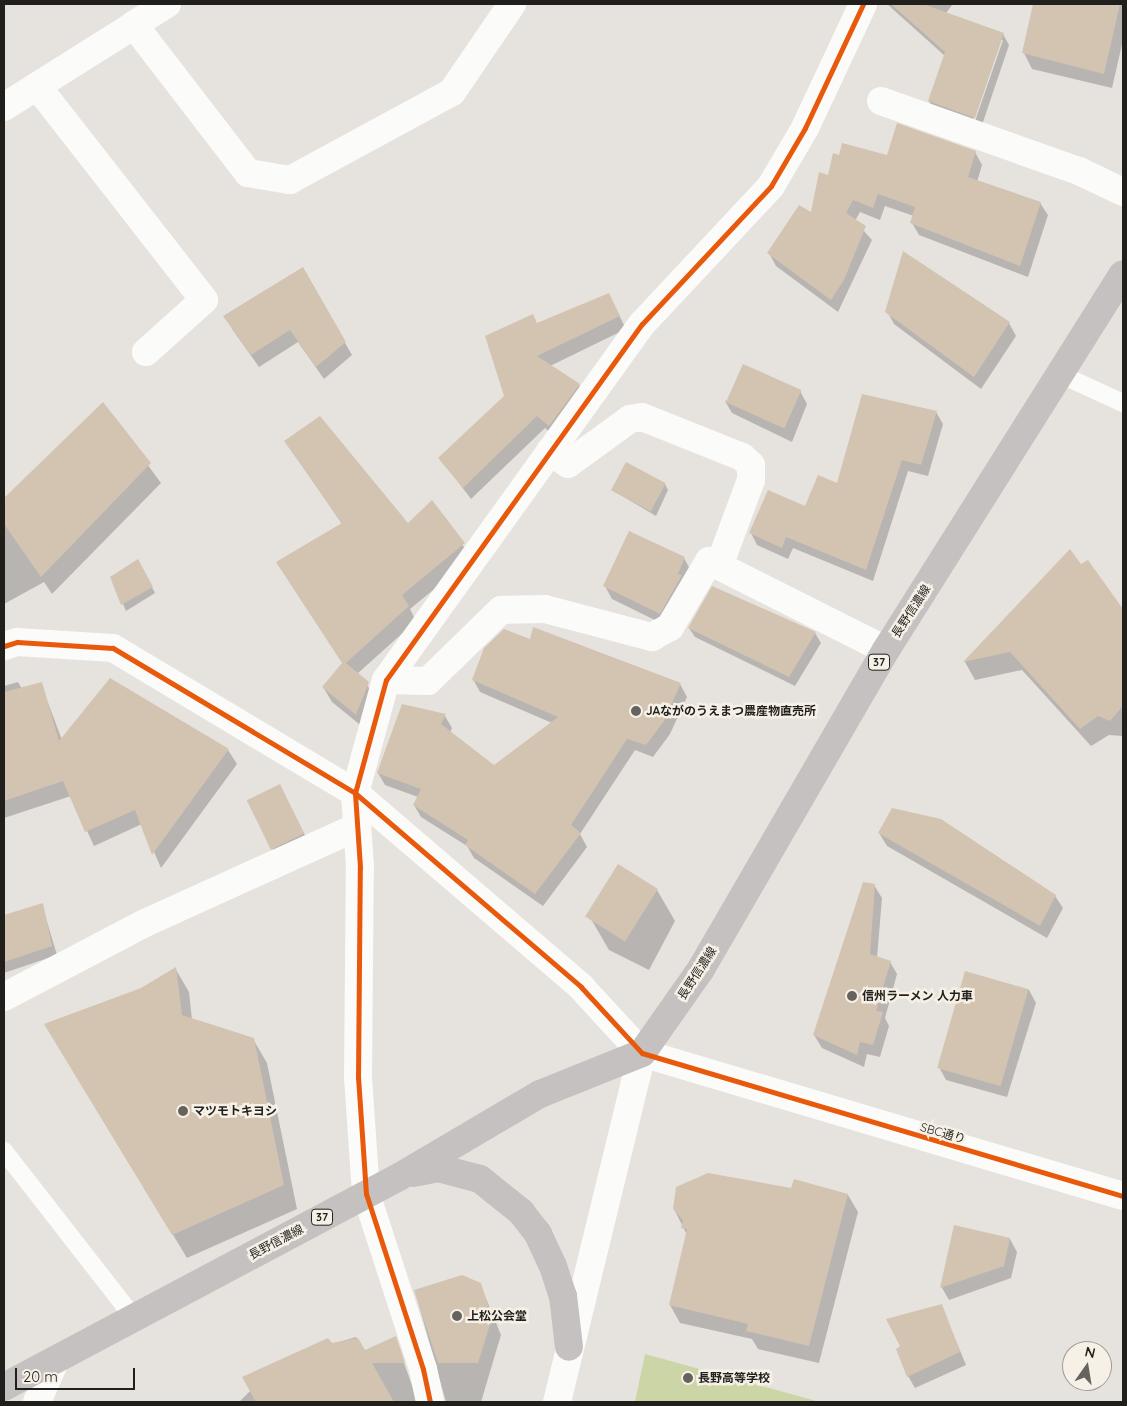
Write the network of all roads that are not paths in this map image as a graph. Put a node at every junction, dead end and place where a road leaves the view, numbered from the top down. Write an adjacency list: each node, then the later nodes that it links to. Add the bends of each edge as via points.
1 (167, 4): 4 (street)
2 (512, 4): 4 (street, via 452,92 290,180 248,173)
3 (855, 10): 13 (street, via 805,128 771,186 642,324)
4 (134, 26): 5 (street)
5 (37, 86): 7 (street); 10 (street, via 204,300)
6 (881, 101): 8 (street, via 1078,171)
7 (4, 107)
8 (1123, 192)
9 (1123, 274): 11 (main road, 長野信濃線 / 37)
10 (146, 352)
11 (1062, 375): 12 (lane); 16 (main road, 長野信濃線 / 37)
12 (1123, 403)
13 (550, 451): 14 (street, via 568,464 630,418 642,417 742,456 751,465 750,480); 17 (street)
14 (719, 566): 16 (street); 17 (street, via 709,561 670,627 652,637 545,609 501,610 428,681)
15 (4, 646): 18 (street, via 18,642 113,648)
16 (886, 650): 21 (main road, 長野信濃線 / 37, via 700,969)
17 (386, 680): 18 (street)
18 (355, 793): 19 (street); 21 (street, via 581,987)
19 (357, 827): 20 (street, via 143,924); 24 (street, via 358,1078)
20 (4, 997)
21 (642, 1053): 23 (main road, 長野信濃線 / 37, via 540,1094); 25 (street, SBC通り); 27 (street)
22 (4, 1151): 26 (lane)
23 (399, 1177): 24 (main road, 長野信濃線 / 37); 27 (main road, via 438,1168 460,1173 480,1179 521,1212 538,1234 553,1266 563,1296)
24 (366, 1194): 26 (main road, 長野信濃線 / 37); 31 (street, via 423,1369)
25 (1123, 1196)
26 (134, 1318): 28 (main road, 長野信濃線 / 37)
27 (569, 1348): 32 (street)
28 (55, 1361): 29 (main road, 長野信濃線 / 37); 30 (street)
29 (4, 1387)
30 (38, 1402)
31 (430, 1402)
32 (556, 1402)

